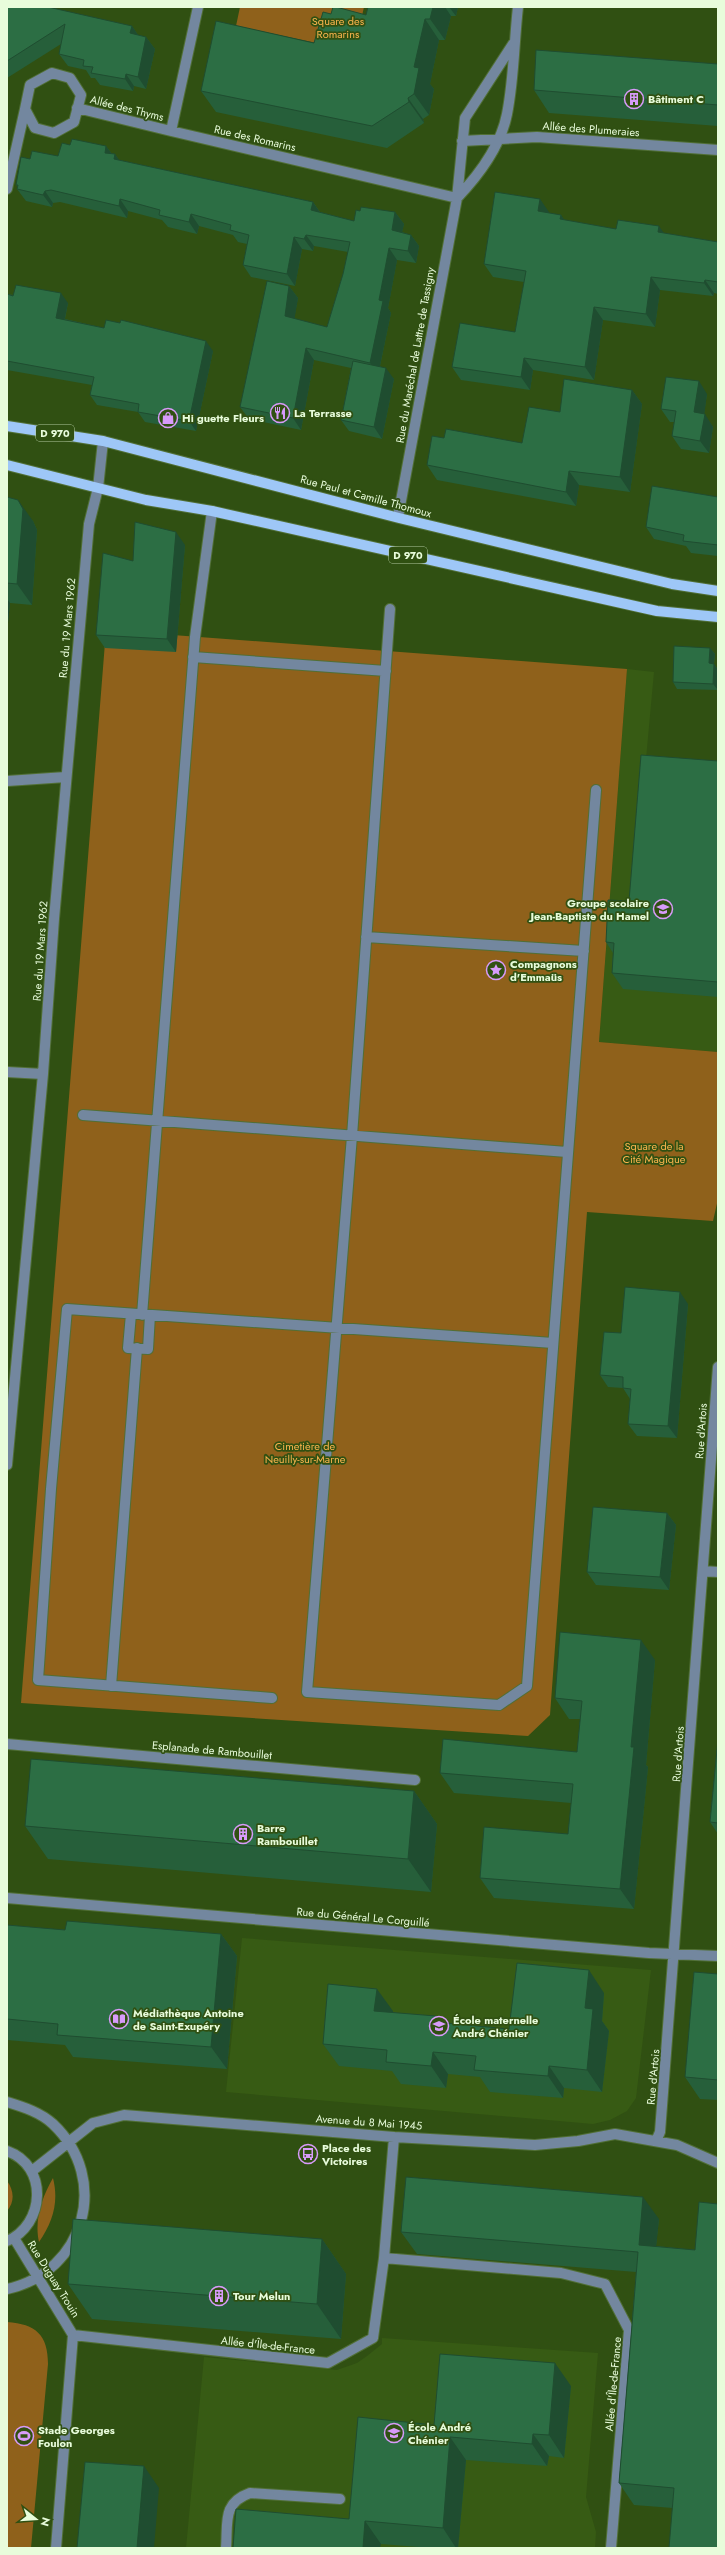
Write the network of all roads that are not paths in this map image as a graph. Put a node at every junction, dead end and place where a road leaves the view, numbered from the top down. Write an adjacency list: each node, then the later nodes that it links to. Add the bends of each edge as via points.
1 (198, 7): 6 (street)
2 (518, 7): 3 (street, Rue du Maréchal de Lattre de Tassigny)
3 (514, 44): 7 (street, Rue du Maréchal de Lattre de Tassigny, via 507,116); 8 (street, Rue du Maréchal de Lattre de Tassigny, via 466,118)
4 (77, 108): 5 (street, Allée des Thyms, via 74,122 54,133 35,128); 5 (street, Allée des Thyms, via 81,95 70,78 52,72 30,85); 6 (street, Allée des Thyms)
5 (25, 109): 10 (street, Allée des Thyms)
6 (171, 131): 11 (street, Rue des Romarins)
7 (498, 138): 8 (street, Allée des Plumeraies); 9 (street, Allée des Plumeraies, via 537,136); 11 (street, Rue du Maréchal de Lattre de Tassigny, via 475,179)
8 (462, 140): 11 (street, Rue du Maréchal de Lattre de Tassigny)
9 (718, 150)
10 (7, 189)
11 (457, 198): 17 (street, Rue du Maréchal de Lattre de Tassigny)
12 (7, 426): 13 (main road, Rue Paul et Camille Thomoux / D 970)
13 (103, 441): 15 (street, Rue du 19 Mars 1962); 17 (main road, Rue Paul et Camille Thomoux / D 970)
14 (7, 465): 15 (main road, D 970)
15 (98, 488): 16 (main road, D 970, via 146,500); 23 (street, Rue du 19 Mars 1962, via 88,524)
16 (212, 511): 20 (main road, D 970, via 657,611); 21 (street)
17 (398, 517): 18 (main road, Rue Paul et Camille Thomoux / D 970, via 672,584)
18 (718, 591)
19 (390, 609): 22 (street)
20 (718, 617)
21 (193, 657): 22 (street); 31 (street)
22 (386, 671): 26 (street)
23 (66, 777): 24 (street); 29 (street, Rue du 19 Mars 1962)
24 (7, 781)
25 (596, 790): 27 (street)
26 (366, 937): 27 (street); 32 (street)
27 (584, 951): 33 (street)
28 (7, 1072): 29 (street)
29 (43, 1074): 40 (street, Rue du 19 Mars 1962)
30 (83, 1114): 31 (street)
31 (157, 1120): 32 (street); 35 (street)
32 (352, 1136): 33 (street); 36 (street)
33 (567, 1152): 37 (street)
34 (131, 1314): 35 (street); 38 (street, via 128,1348); 43 (street, via 67,1309 38,1680)
35 (146, 1315): 36 (street); 38 (street, via 148,1349)
36 (335, 1328): 37 (street); 37 (street, via 307,1692 500,1705 527,1686)
37 (553, 1343)
38 (137, 1348): 43 (street)
39 (718, 1367): 41 (street, Rue d'Artois)
40 (7, 1465)
41 (703, 1571): 42 (street); 48 (street, Rue d'Artois)
42 (718, 1572)
43 (111, 1686): 44 (street)
44 (272, 1698)
45 (7, 1744): 46 (street, Esplanade de Rambouillet)
46 (415, 1780)
47 (7, 1898): 48 (street, Rue du Général Le Corguillé)
48 (674, 1954): 49 (street, Rue du Général Le Corguillé); 52 (street, Rue d'Artois, via 660,2132)
49 (718, 1956)
50 (7, 2102): 53 (street, via 42,2116)
51 (394, 2137): 52 (street, Avenue du 8 Mai 1945, via 535,2145 615,2134); 53 (street, Avenue du 8 Mai 1945, via 124,2115 93,2124); 58 (street, Allée d'Île-de-France)
52 (656, 2140): 55 (street, Avenue du 8 Mai 1945)
53 (69, 2143): 56 (street, Avenue du 8 Mai 1945); 59 (street, via 85,2186 84,2210 78,2232 66,2252 50,2269)
54 (7, 2151): 56 (street, via 23,2160)
55 (718, 2163)
56 (32, 2171): 57 (street, via 38,2201 34,2215 26,2228)
57 (11, 2239): 59 (street, Rue Duguay Trouin)
58 (384, 2258): 61 (street, Allée d'Île-de-France, via 373,2338 328,2363); 65 (street, Allée d'Île-de-France, via 561,2272 605,2284 630,2330)
59 (39, 2276): 60 (street, via 30,2282); 61 (street, Rue Duguay Trouin)
60 (7, 2289)
61 (74, 2335): 63 (street, Rue Duguay Trouin)
62 (340, 2499): 64 (street, via 250,2493 236,2498 230,2506)
63 (56, 2548)
64 (226, 2548)
65 (611, 2548)

